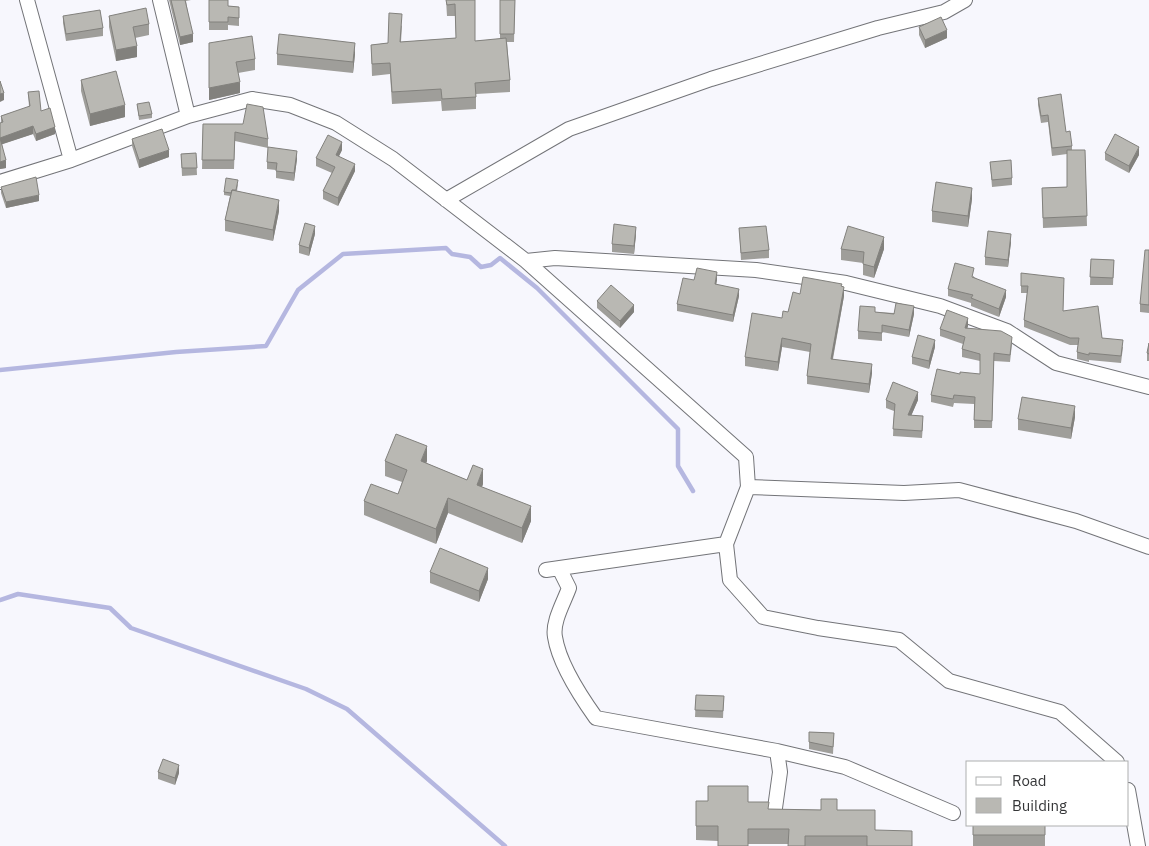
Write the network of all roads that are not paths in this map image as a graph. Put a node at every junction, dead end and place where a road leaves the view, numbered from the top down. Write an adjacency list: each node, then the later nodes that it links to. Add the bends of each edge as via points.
1 (27, 0): 5 (street)
2 (160, 0): 4 (street)
3 (965, 0): 7 (street, via 944,12 878,28 711,79 569,129)
4 (188, 116): 5 (street); 7 (street, via 252,99 290,105 336,123 393,159)
5 (72, 160): 6 (street)
6 (0, 182)
7 (446, 200): 8 (street)
8 (526, 261): 9 (street, via 555,258 756,270 846,283 940,306 1007,331 1056,363); 10 (street, via 746,457)
9 (1149, 387)
10 (748, 487): 11 (street); 12 (street, via 904,494 960,490 1076,521)
11 (726, 544): 13 (street, via 552,569 569,588 554,636 574,686 596,718); 14 (street, via 730,580 763,617 899,640 949,681 1060,712)
12 (1149, 547)
13 (776, 751): 16 (street, via 780,772); 17 (street, via 845,767)
14 (1115, 761)
15 (1129, 796): 18 (street)
16 (774, 808)
17 (953, 813)
18 (1138, 846)

